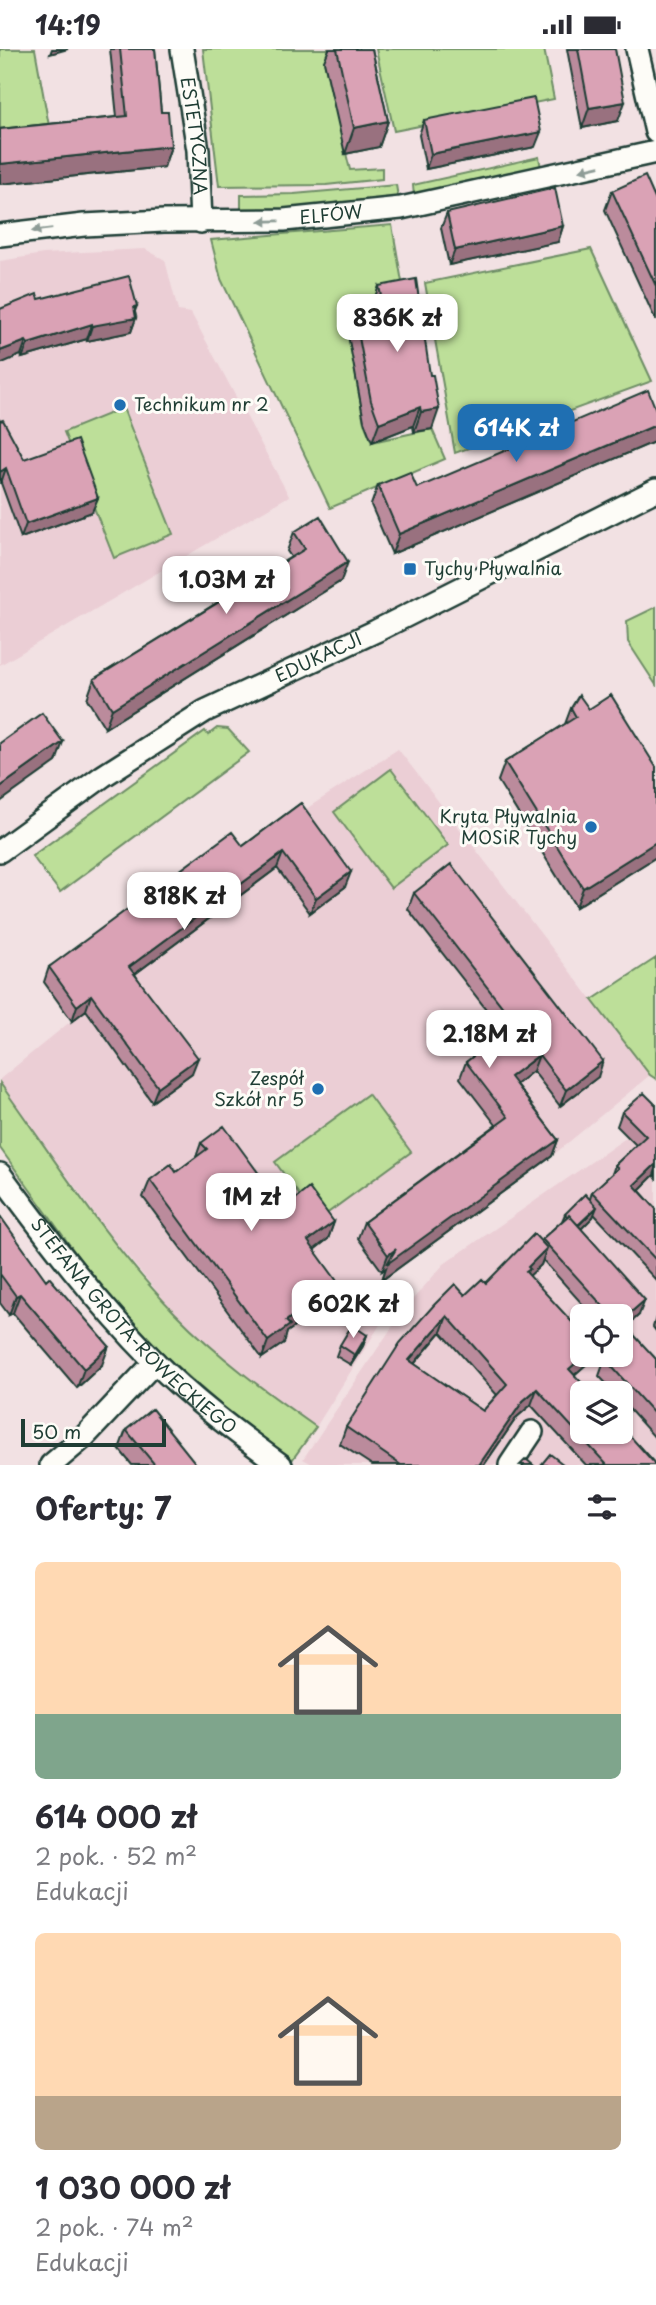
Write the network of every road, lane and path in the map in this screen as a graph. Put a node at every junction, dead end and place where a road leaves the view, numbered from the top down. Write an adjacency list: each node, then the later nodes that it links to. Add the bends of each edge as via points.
1 (182, 49): 5 (street, ESTETYCZNA, via 198,150)
2 (637, 49): 3 (street)
3 (656, 132)
4 (656, 152): 5 (street, ELFÓW, one-way to 5, via 401,208 285,220)
5 (201, 222): 6 (street, ELFÓW, one-way to 6, via 83,225)
6 (0, 235)
7 (656, 490): 8 (street, EDUKACJI, via 205,711 103,776)
8 (0, 851)
9 (0, 1174): 10 (street, STEFANA GROTA-ROWECKIEGO, via 64,1262)
10 (155, 1362): 12 (street); 13 (street, STEFANA GROTA-ROWECKIEGO)
11 (532, 1432): 14 (street)
12 (51, 1465)
13 (281, 1465)
14 (510, 1465)

